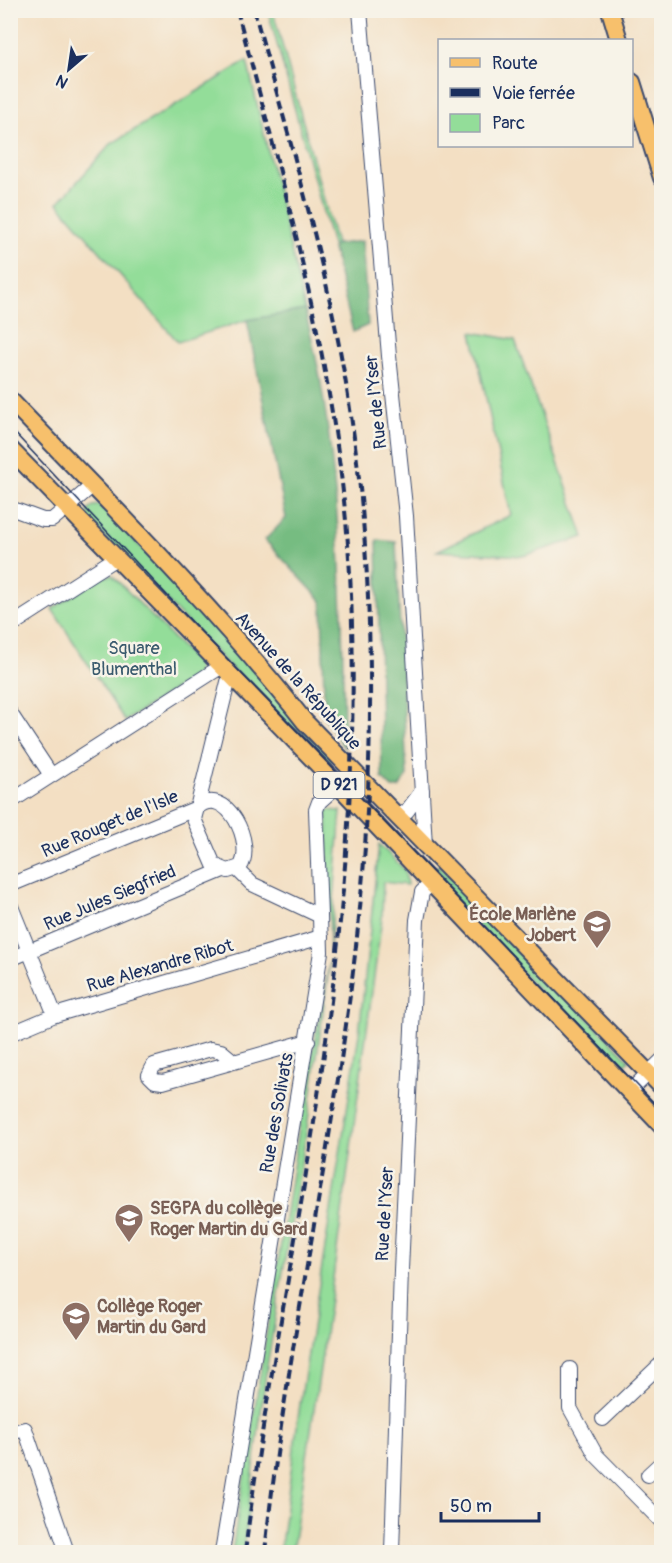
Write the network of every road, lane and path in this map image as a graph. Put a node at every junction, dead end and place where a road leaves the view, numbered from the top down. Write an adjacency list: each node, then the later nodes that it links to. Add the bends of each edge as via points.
1 (360, 10): 17 (street, Rue de l'Yser, via 406,516)
2 (610, 10): 3 (main road)
3 (619, 39)
4 (633, 85): 5 (main road)
5 (662, 178)
6 (10, 400): 8 (main road, Avenue de la République / D 921)
7 (10, 449): 10 (main road, D 921)
8 (92, 486): 10 (street); 20 (main road, Avenue de la République / D 921, via 263,669 305,722)
9 (10, 508): 10 (street, via 50,521)
10 (68, 508): 11 (main road, D 921)
11 (116, 558): 12 (street); 13 (main road, D 921)
12 (13, 622)
13 (226, 670): 15 (street); 16 (main road, D 921); 19 (street, Rue Rouget de l'Isle)
14 (10, 714): 15 (street)
15 (51, 775): 18 (street)
16 (338, 784): 23 (main road, D 921); 26 (street, Rue des Solivats, via 316,810)
17 (422, 791): 20 (street, via 407,811); 21 (street, Rue de l'Yser)
18 (10, 802)
19 (197, 808): 22 (street, via 194,821 211,861); 22 (street, via 212,801 230,810 245,846 244,861); 24 (street, Rue Rouget de l'Isle)
20 (397, 817): 21 (main road, Avenue de la République / D 921)
21 (425, 846): 35 (main road, Avenue de la République / D 921)
22 (230, 870): 26 (street); 28 (street, Rue Jules Siegfried)
23 (432, 883): 37 (main road, D 921); 48 (street, Rue de l'Yser, via 422,892 416,923)
24 (10, 885)
25 (10, 904): 28 (street)
26 (320, 916): 27 (street, Rue des Solivats)
27 (321, 938): 30 (street, Rue Alexandre Ribot); 32 (street, Rue des Solivats, via 321,963)
28 (30, 951): 29 (street, Rue Jules Siegfried); 30 (street)
29 (10, 959)
30 (55, 1015): 31 (street, Rue Alexandre Ribot)
31 (10, 1034)
32 (308, 1041): 34 (street); 47 (street, Rue des Solivats)
33 (662, 1060): 35 (street)
34 (233, 1061): 34 (street, via 212,1049 154,1065 149,1076 163,1082)
35 (648, 1073): 36 (main road, Avenue de la République / D 921); 37 (street)
36 (662, 1087)
37 (629, 1092): 38 (main road, D 921)
38 (662, 1126)
39 (662, 1363): 41 (street)
40 (570, 1369): 45 (street, via 570,1408 588,1442)
41 (603, 1419)
42 (10, 1434): 46 (street, via 25,1429)
43 (662, 1462): 44 (street)
44 (648, 1475)
45 (662, 1522)
46 (67, 1552)
47 (222, 1552)
48 (392, 1552)

